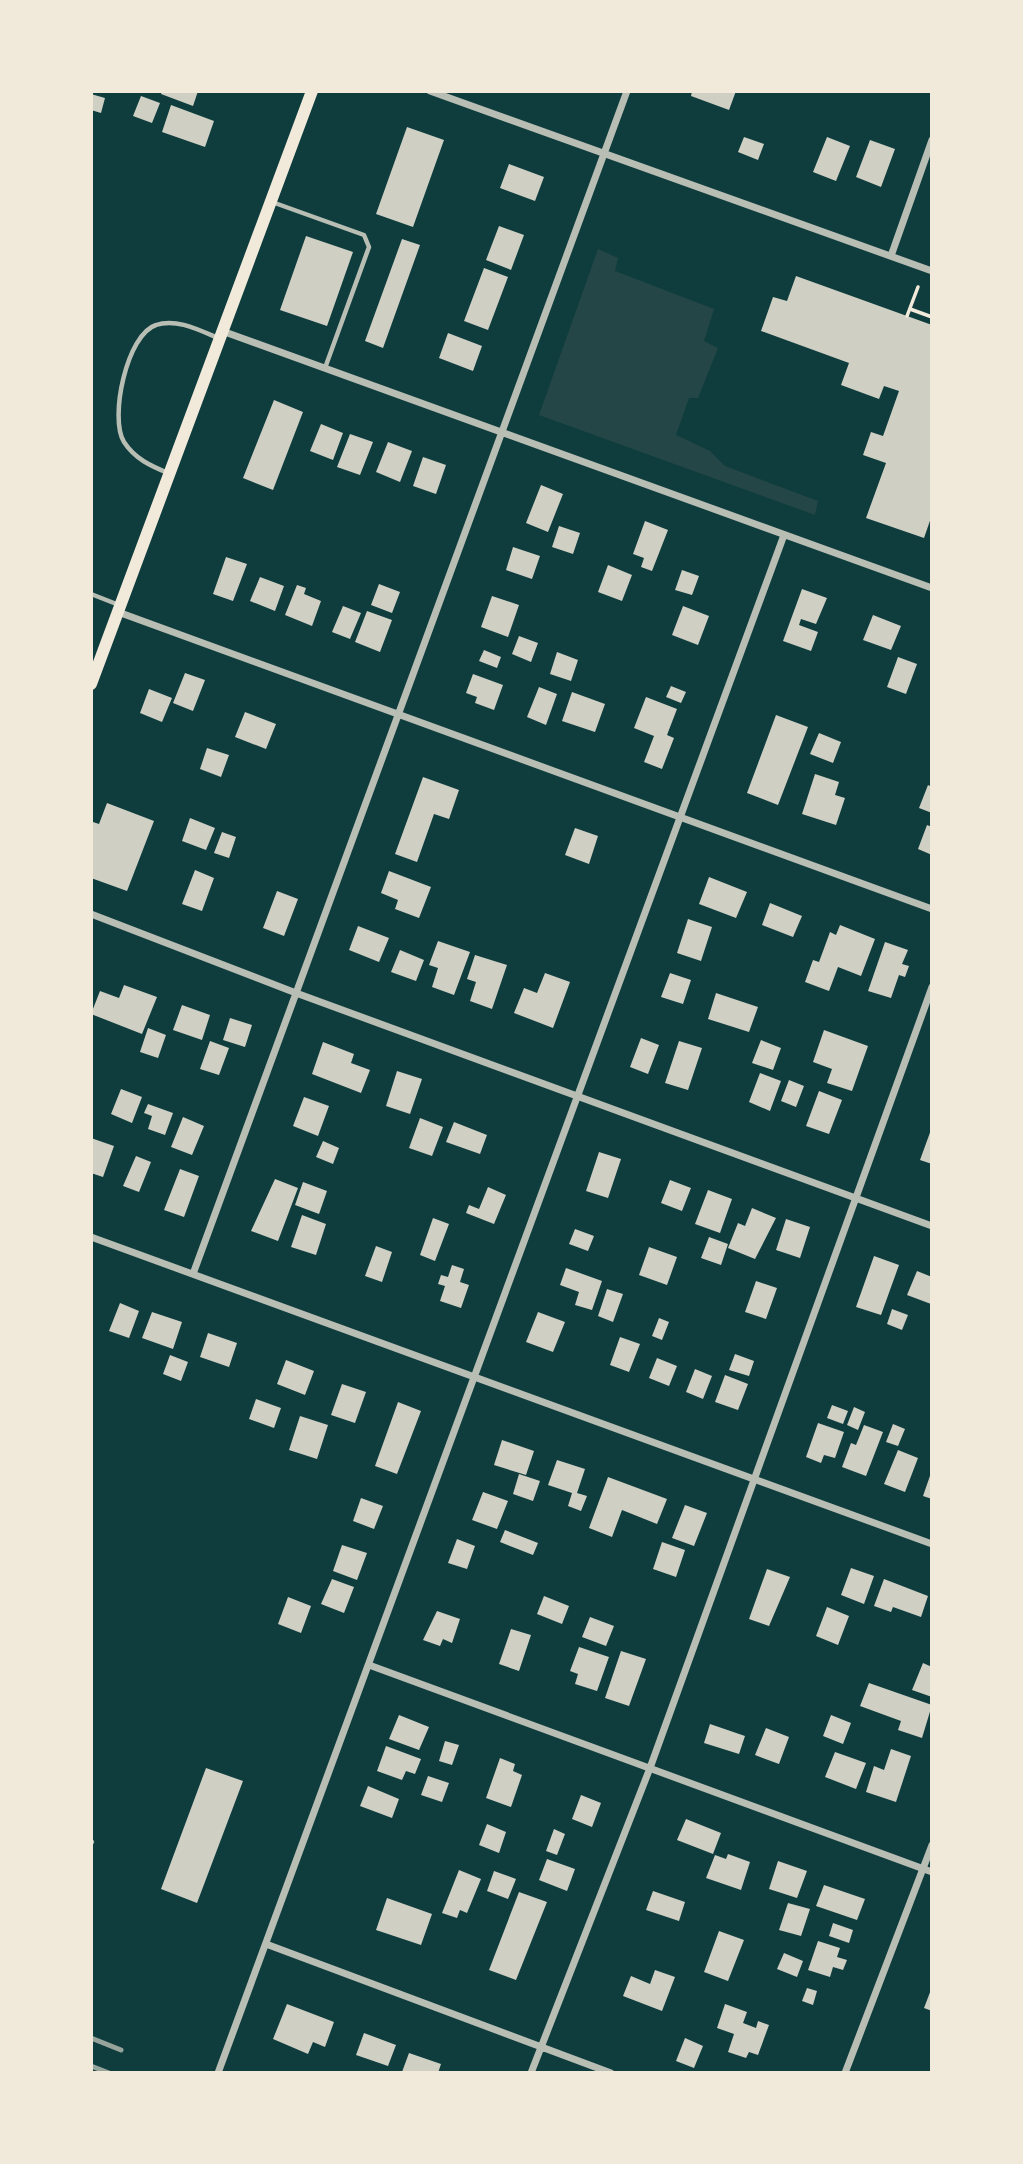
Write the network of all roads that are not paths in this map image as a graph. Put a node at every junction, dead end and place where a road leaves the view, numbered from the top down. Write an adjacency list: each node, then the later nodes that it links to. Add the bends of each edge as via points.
1 (312, 91): 6 (main road)
2 (430, 91): 5 (street)
3 (627, 91): 5 (street)
4 (932, 140): 7 (street)
5 (603, 155): 7 (street); 11 (street)
6 (271, 201): 9 (main road); 10 (lane, via 364,235 369,247)
7 (891, 256): 8 (street)
8 (932, 271)
9 (220, 334): 10 (street); 12 (main road); 12 (lane, via 172,323 147,329 138,341 119,396 120,430 123,441 140,460)
10 (325, 368): 11 (street)
11 (502, 432): 13 (street); 18 (street)
12 (169, 474): 16 (main road)
13 (785, 535): 14 (street); 19 (street)
14 (932, 588)
15 (91, 594): 16 (lane)
16 (119, 608): 17 (main road); 18 (street)
17 (91, 684)
18 (397, 716): 19 (street); 23 (street)
19 (681, 817): 20 (street); 24 (street)
20 (932, 909)
21 (91, 914): 23 (street)
22 (932, 987): 25 (street)
23 (296, 993): 24 (street); 28 (street)
24 (579, 1096): 25 (street); 29 (street)
25 (855, 1199): 26 (street); 30 (street)
26 (932, 1226)
27 (91, 1237): 28 (street)
28 (193, 1274): 29 (street)
29 (475, 1375): 30 (street); 32 (street)
30 (755, 1480): 31 (street); 33 (street)
31 (932, 1544)
32 (369, 1665): 33 (street); 37 (street)
33 (650, 1768): 35 (street); 38 (street)
34 (932, 1845): 35 (street)
35 (923, 1868): 36 (street); 42 (street)
36 (932, 1872)
37 (265, 1944): 38 (street); 39 (street)
38 (541, 2047): 40 (street); 41 (street)
39 (218, 2073)
40 (531, 2073)
41 (611, 2073)
42 (845, 2073)

